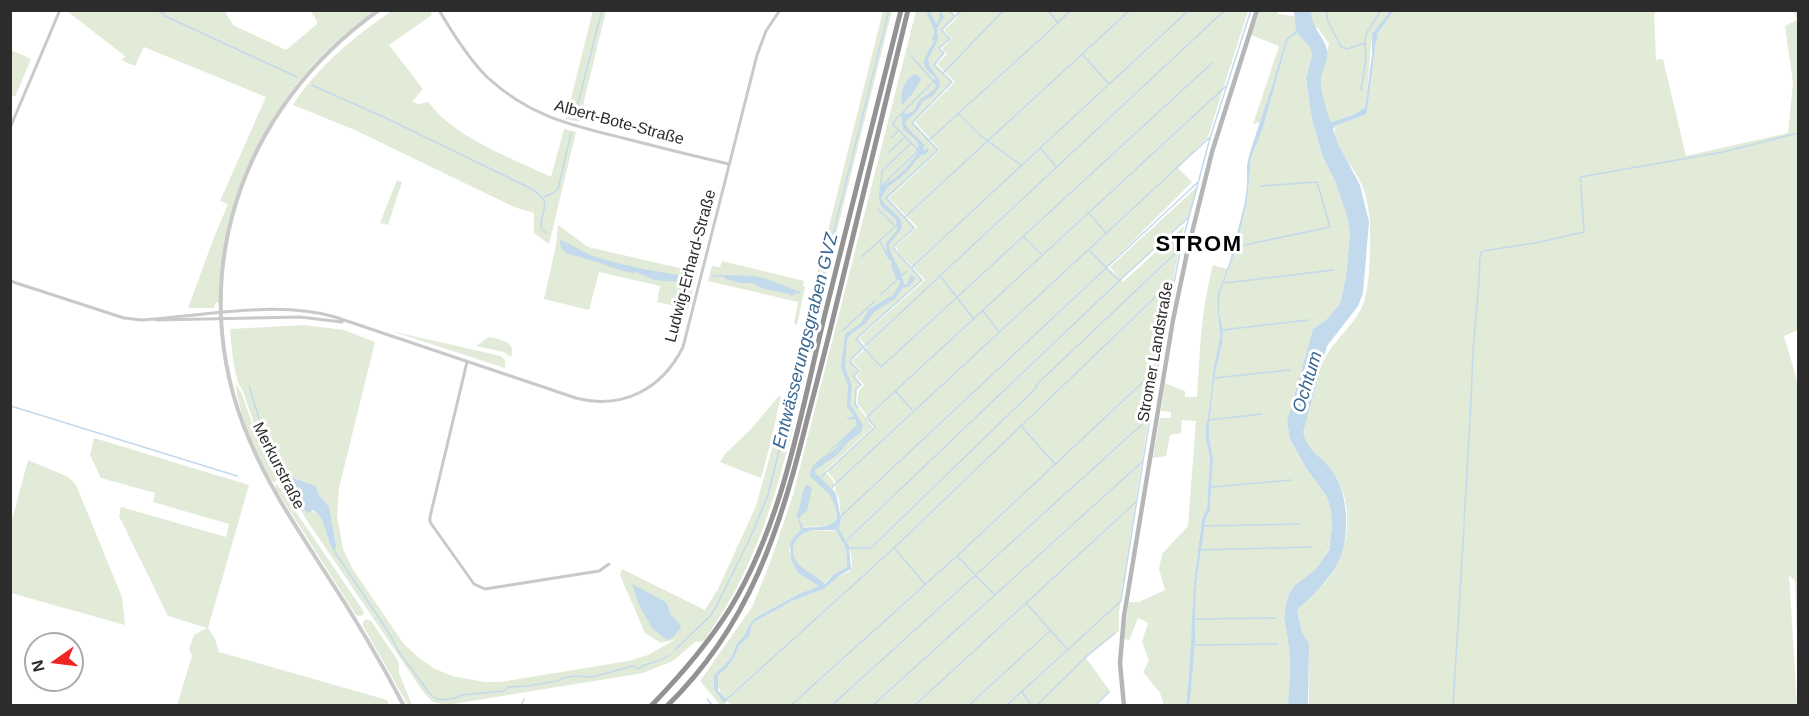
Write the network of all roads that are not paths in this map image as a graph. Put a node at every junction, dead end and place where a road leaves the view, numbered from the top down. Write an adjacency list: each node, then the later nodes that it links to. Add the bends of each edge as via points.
1 (60, 10): 8 (street)
2 (379, 10): 11 (street, Merkurstraße, via 345,36 307,74 262,139 231,221 224,256)
3 (439, 10): 9 (street, Albert-Bote-Straße, via 477,66 530,108 561,123)
4 (780, 10): 9 (street, Ludwig-Erhard-Straße, via 760,41)
5 (901, 10): 18 (highway, via 790,456 765,535 740,591 718,627 687,668)
6 (908, 10): 19 (highway, via 797,459 773,540 735,618 710,657)
7 (1257, 10): 20 (main road, Stromer Landstraße, via 1205,177 1173,320 1124,616 1120,663)
8 (10, 128)
9 (729, 164): 15 (street, Ludwig-Erhard-Straße, via 689,330 670,368 655,383 630,397 588,401)
10 (10, 281): 12 (street, via 127,320)
11 (221, 313): 12 (street, Ludwig-Erhard-Straße); 13 (street, Merkurstraße); 14 (street, Ludwig-Erhard-Straße, via 302,310)
12 (142, 320): 13 (street, Ludwig-Erhard-Straße)
13 (222, 320): 14 (street, Ludwig-Erhard-Straße, via 300,317); 17 (street, Merkurstraße, via 234,396 256,455)
14 (347, 322): 15 (street, Ludwig-Erhard-Straße)
15 (467, 362): 16 (street, via 430,522 474,584 485,589 599,571)
16 (609, 564)
17 (404, 705)
18 (651, 705)
19 (668, 705)
20 (1124, 705)

